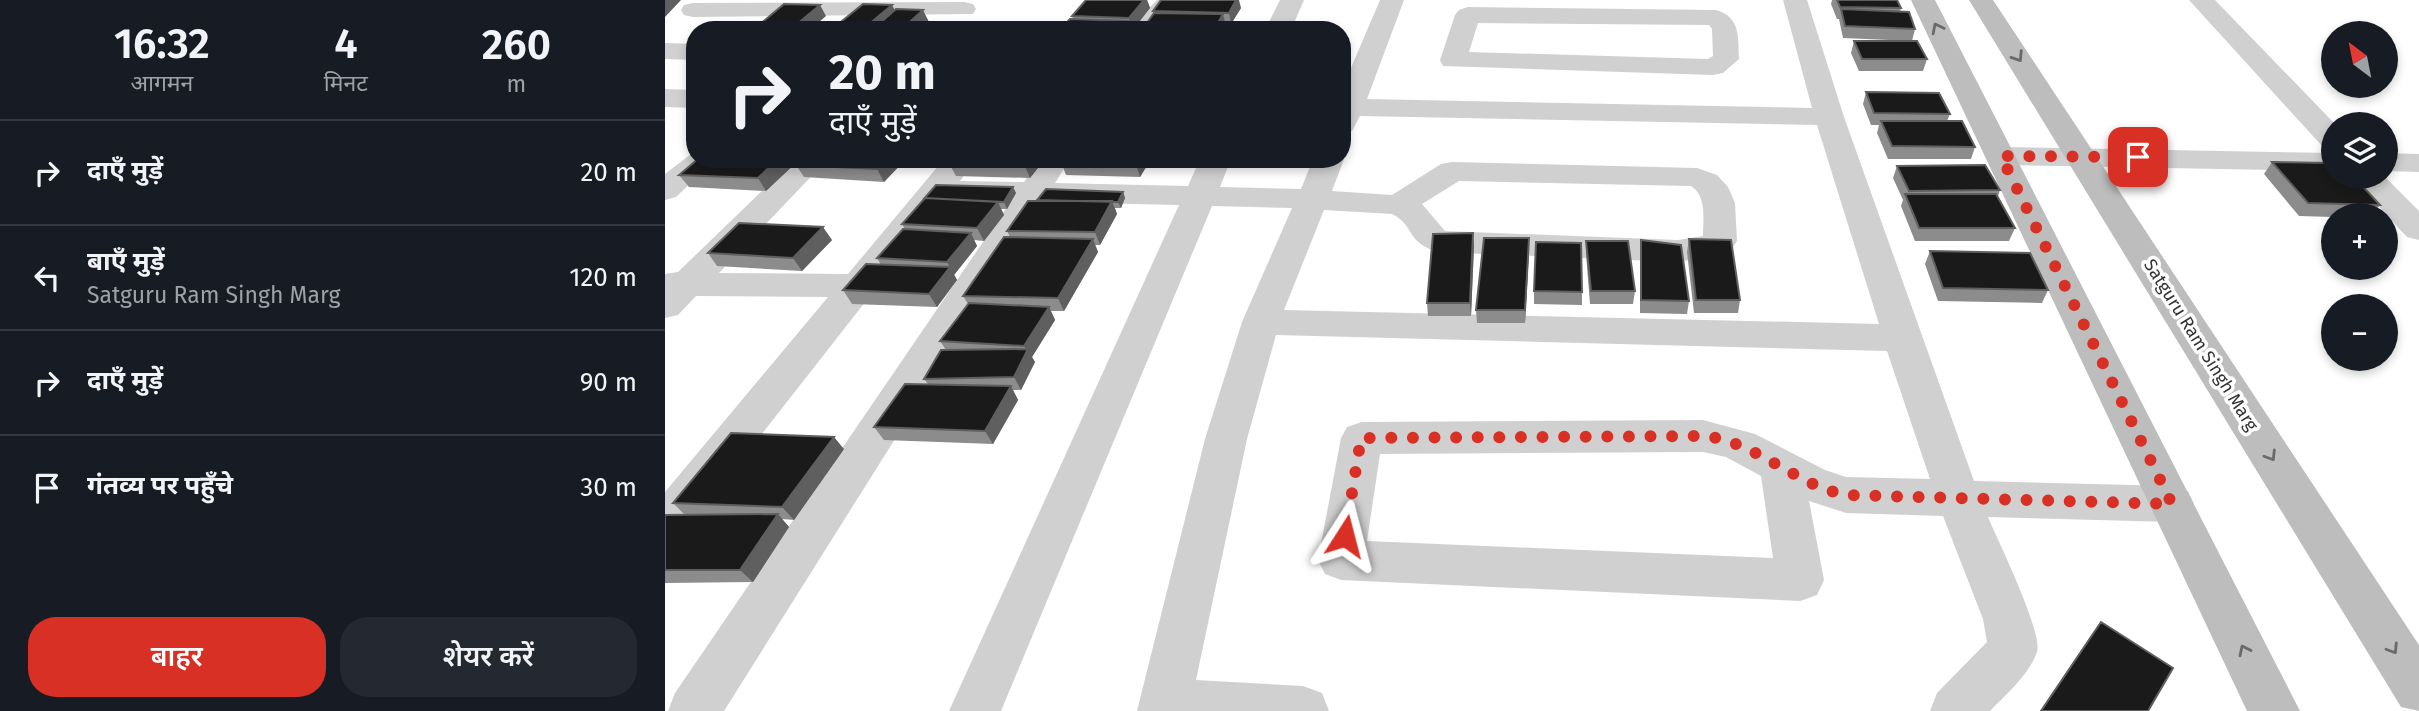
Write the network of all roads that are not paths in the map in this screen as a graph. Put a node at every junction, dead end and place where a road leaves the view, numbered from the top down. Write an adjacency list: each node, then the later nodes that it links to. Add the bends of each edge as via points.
1 (1171, 0): 11 (street)
2 (1292, 0): 12 (street)
3 (1392, 0): 17 (street)
4 (1795, 0): 19 (street)
5 (1923, 0): 21 (main road, one-way to 5)
6 (1981, 0): 22 (main road, Satguru Ram Singh Marg, one-way to 22)
7 (2201, 0): 20 (street)
8 (1598, 8): 8 (street, via 1468,15 1453,60 1713,67 1726,59 1725,27 1716,18)
9 (964, 9): 10 (street)
10 (692, 11)
11 (1146, 21)
12 (1282, 21)
13 (665, 51): 14 (street)
14 (686, 52)
15 (665, 98): 16 (street)
16 (686, 99)
17 (1351, 103)
18 (1351, 116): 19 (street)
19 (1829, 117): 41 (street)
20 (2321, 127)
21 (2001, 156): 22 (street); 44 (main road)
22 (2082, 156): 23 (street); 46 (main road, Satguru Ram Singh Marg, one-way to 46)
23 (2321, 162)
24 (2398, 162): 25 (street)
25 (2419, 163)
26 (691, 168): 34 (street)
27 (803, 168): 39 (street)
28 (954, 168): 32 (street)
29 (1325, 168): 35 (street)
30 (1045, 176): 31 (street); 32 (street); 48 (street)
31 (1207, 177): 35 (street); 49 (street)
32 (936, 189): 38 (street)
33 (2380, 189): 37 (street)
34 (665, 190)
35 (1313, 199): 36 (street); 40 (street)
36 (1398, 205): 36 (street, via 1452,171 1697,177 1717,193 1720,241 1678,251 1439,241 1429,236 1413,212)
37 (2419, 230)
38 (857, 286): 39 (street); 45 (street)
39 (672, 291)
40 (1261, 322): 41 (street); 47 (street, via 1227,439)
41 (1902, 338): 43 (street)
42 (1781, 468): 42 (street, via 1800,580 1341,560 1361,438 1703,436 1733,442); 43 (street, via 1812,486 1846,495)
43 (1959, 500): 44 (street); 51 (street, via 2007,619 2013,649)
44 (2172, 504): 52 (main road, one-way to 44)
45 (665, 524)
46 (2419, 690)
47 (1165, 707): 50 (street)
48 (694, 711)
49 (975, 711)
50 (1303, 711)
51 (1956, 711)
52 (2274, 711)

